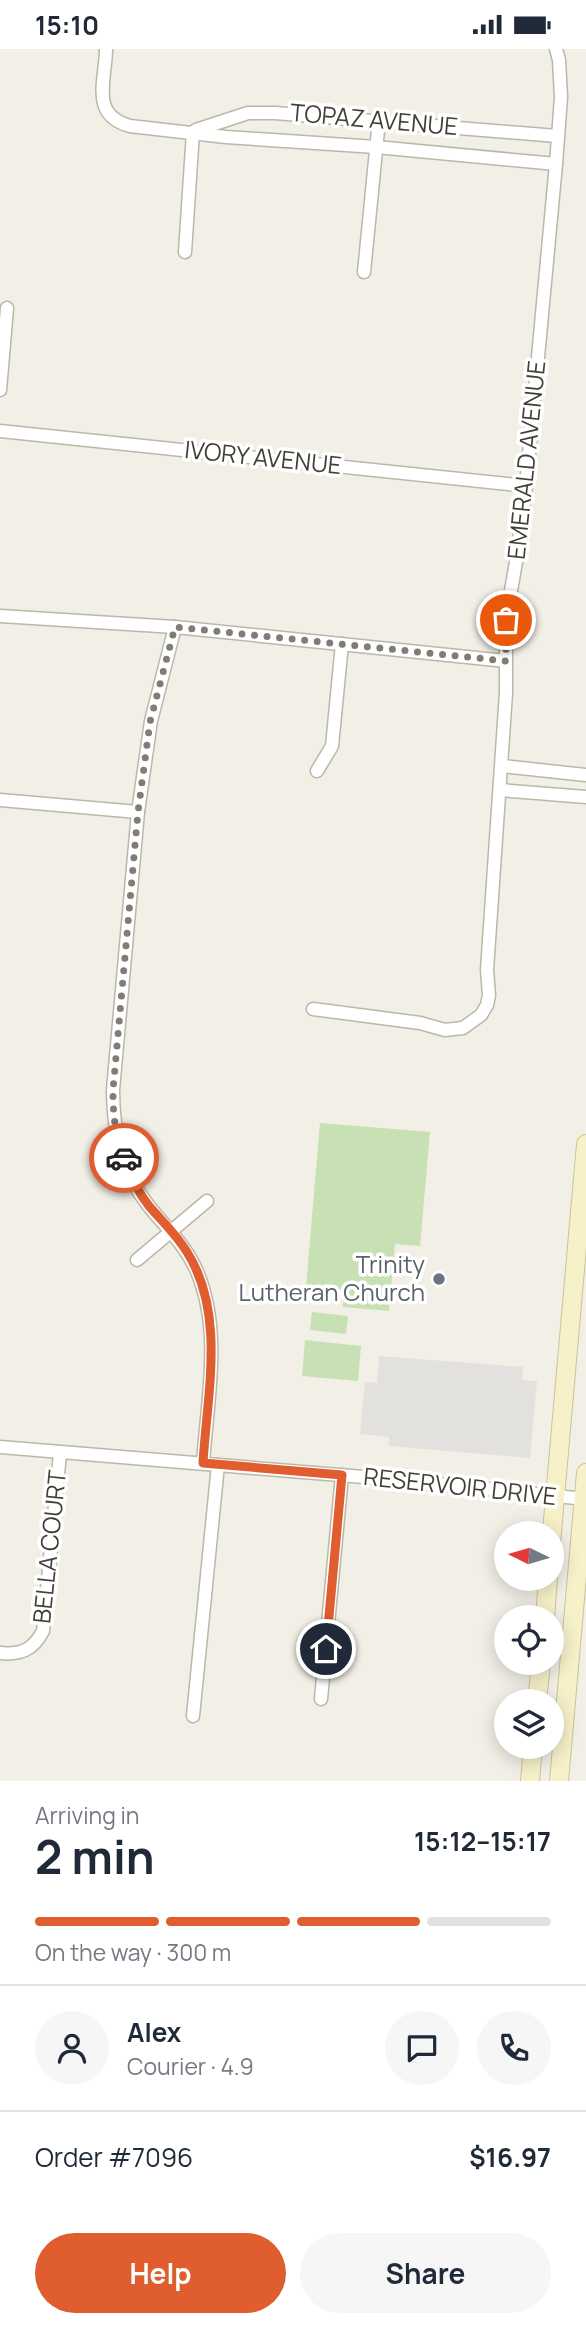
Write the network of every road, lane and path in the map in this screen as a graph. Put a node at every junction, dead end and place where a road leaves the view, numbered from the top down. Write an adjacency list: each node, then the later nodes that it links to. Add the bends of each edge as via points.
1 (106, 49): 4 (street, TOPAZ AVENUE, via 102,92 108,115 130,126)
2 (556, 49): 5 (street, EMERALD AVENUE, via 561,97)
3 (379, 120): 4 (street, TOPAZ AVENUE, via 248,113); 5 (street, TOPAZ AVENUE); 6 (street)
4 (193, 132): 6 (street, TOPAZ AVENUE); 8 (street)
5 (558, 136): 7 (street, EMERALD AVENUE)
6 (376, 147): 7 (street, TOPAZ AVENUE); 9 (street)
7 (556, 164): 13 (street, EMERALD AVENUE)
8 (185, 252)
9 (364, 272)
10 (7, 308): 11 (street)
11 (0, 390)
12 (0, 431): 13 (street, IVORY AVENUE)
13 (526, 486): 17 (street, EMERALD AVENUE, via 506,620)
14 (0, 616): 15 (street)
15 (175, 627): 16 (street); 24 (street, via 150,722)
16 (342, 644): 17 (street); 19 (street, via 332,746)
17 (506, 661): 18 (street, EMERALD AVENUE)
18 (502, 767): 20 (street); 21 (street, EMERALD AVENUE)
19 (317, 771)
20 (586, 775)
21 (500, 790): 22 (street); 25 (street, EMERALD AVENUE, via 489,995 481,1015 463,1028 445,1030)
22 (586, 797)
23 (0, 800): 24 (street)
24 (138, 812): 28 (street, via 113,1117 131,1178)
25 (313, 1009)
26 (586, 1144): 36 (main road)
27 (207, 1201): 28 (street)
28 (173, 1232): 29 (street); 32 (street, via 197,1271 210,1319)
29 (137, 1260)
30 (0, 1447): 31 (street, RESERVOIR DRIVE)
31 (60, 1453): 32 (street, RESERVOIR DRIVE); 39 (street, BELLA COURT, via 43,1631 35,1645)
32 (203, 1463): 33 (street, RESERVOIR DRIVE)
33 (218, 1465): 35 (street, RESERVOIR DRIVE); 41 (street)
34 (586, 1473): 37 (main road)
35 (342, 1475): 36 (street, RESERVOIR DRIVE); 40 (street)
36 (555, 1496): 37 (street, RESERVOIR DRIVE); 38 (main road)
37 (585, 1499): 44 (main road)
38 (553, 1521)
39 (0, 1653)
40 (321, 1699)
41 (193, 1716)
42 (532, 1759): 43 (main road)
43 (530, 1781)
44 (559, 1781)

